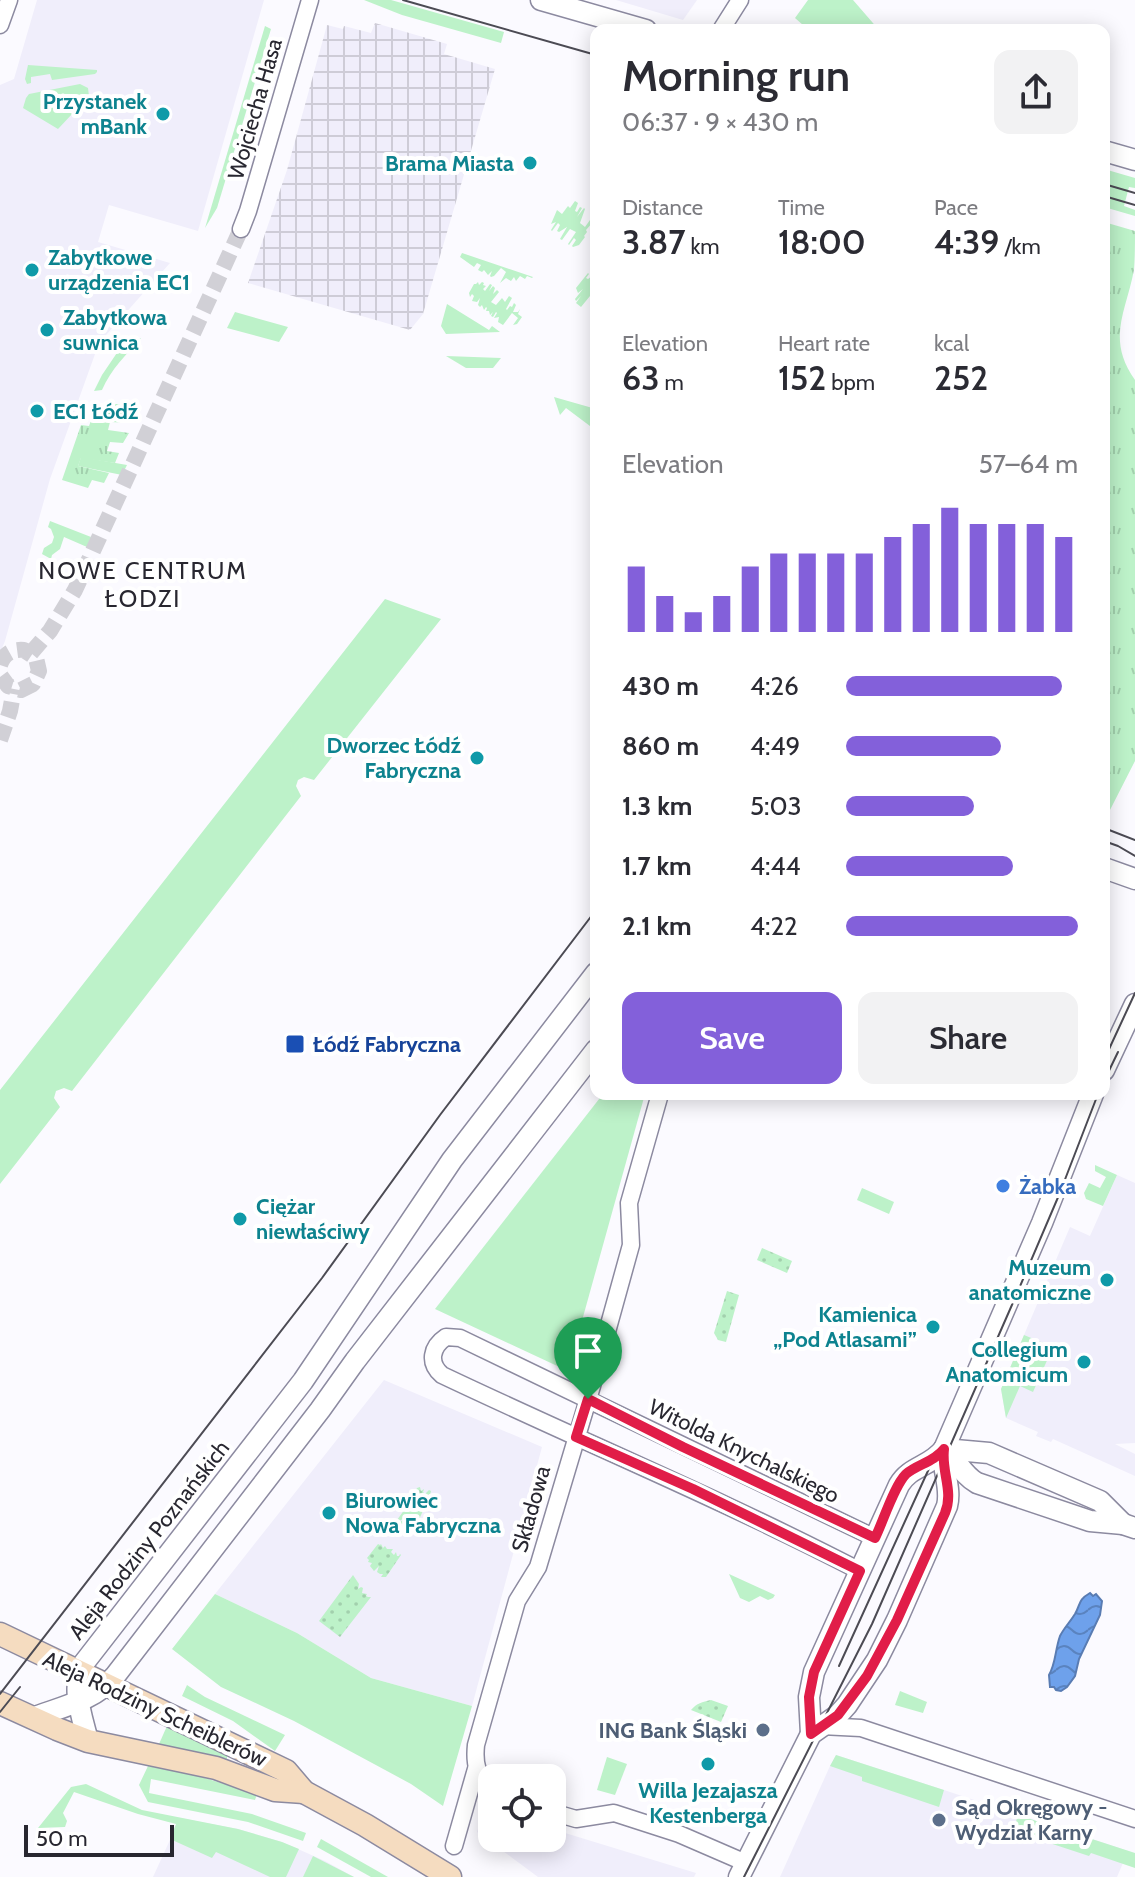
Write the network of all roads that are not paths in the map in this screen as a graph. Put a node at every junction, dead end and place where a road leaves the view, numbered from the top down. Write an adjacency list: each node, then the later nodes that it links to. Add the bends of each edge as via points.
1 (9, 0): 7 (street)
2 (310, 0): 10 (street, Wojciecha Hasa)
3 (541, 0): 5 (street)
4 (740, 0): 6 (street)
5 (625, 24)
6 (725, 24)
7 (0, 25)
8 (1110, 153): 9 (street)
9 (1135, 160)
10 (241, 229)
11 (1110, 870): 12 (street)
12 (1135, 879)
13 (590, 981): 26 (street, Aleja Rodziny Poznańskich, via 452,1160 303,1381)
14 (1135, 1004): 15 (street)
15 (1110, 1057)
16 (590, 1058): 27 (street, via 137,1648)
17 (658, 1100): 19 (street, Składowa, via 629,1203 631,1245)
18 (1091, 1100): 21 (street)
19 (588, 1399): 20 (street, Składowa); 20 (street, Witolda Knychalskiego, via 460,1338 446,1337 434,1348 433,1364 442,1375); 23 (street, Witolda Knychalskiego)
20 (576, 1437): 24 (street, Witolda Knychalskiego); 33 (street, Składowa, via 538,1567 517,1601 476,1745)
21 (944, 1449): 22 (street, via 989,1453 1100,1501); 22 (street, via 977,1483 1090,1521); 23 (street, via 903,1479); 31 (street, via 949,1499 897,1620 867,1676 838,1715)
22 (1129, 1526)
23 (875, 1538): 24 (street)
24 (860, 1571): 31 (street, via 814,1672 809,1697)
25 (0, 1634): 26 (main road, Aleja Rodziny Scheiblerów)
26 (79, 1672): 27 (main road, Aleja Rodziny Scheiblerów); 28 (street, Aleja Rodziny Poznańskich)
27 (116, 1690): 28 (street); 35 (main road, Aleja Rodziny Scheiblerów, via 286,1771)
28 (79, 1701): 30 (street, Aleja Rodziny Scheiblerów); 32 (street, Aleja Rodziny Scheiblerów)
29 (0, 1703): 30 (main road, Aleja Rodziny Scheiblerów)
30 (32, 1718): 32 (main road, Aleja Rodziny Scheiblerów)
31 (816, 1730): 37 (street, via 861,1728); 39 (street)
32 (88, 1741): 35 (main road, Aleja Rodziny Scheiblerów, via 216,1768 275,1790)
33 (476, 1769): 34 (street); 38 (street, Składowa)
34 (478, 1772)
35 (304, 1792): 40 (main road, Aleja Rodziny Scheiblerów)
36 (566, 1816): 39 (street, via 614,1813 679,1834)
37 (1135, 1819)
38 (454, 1846)
39 (742, 1870)
40 (450, 1877)

